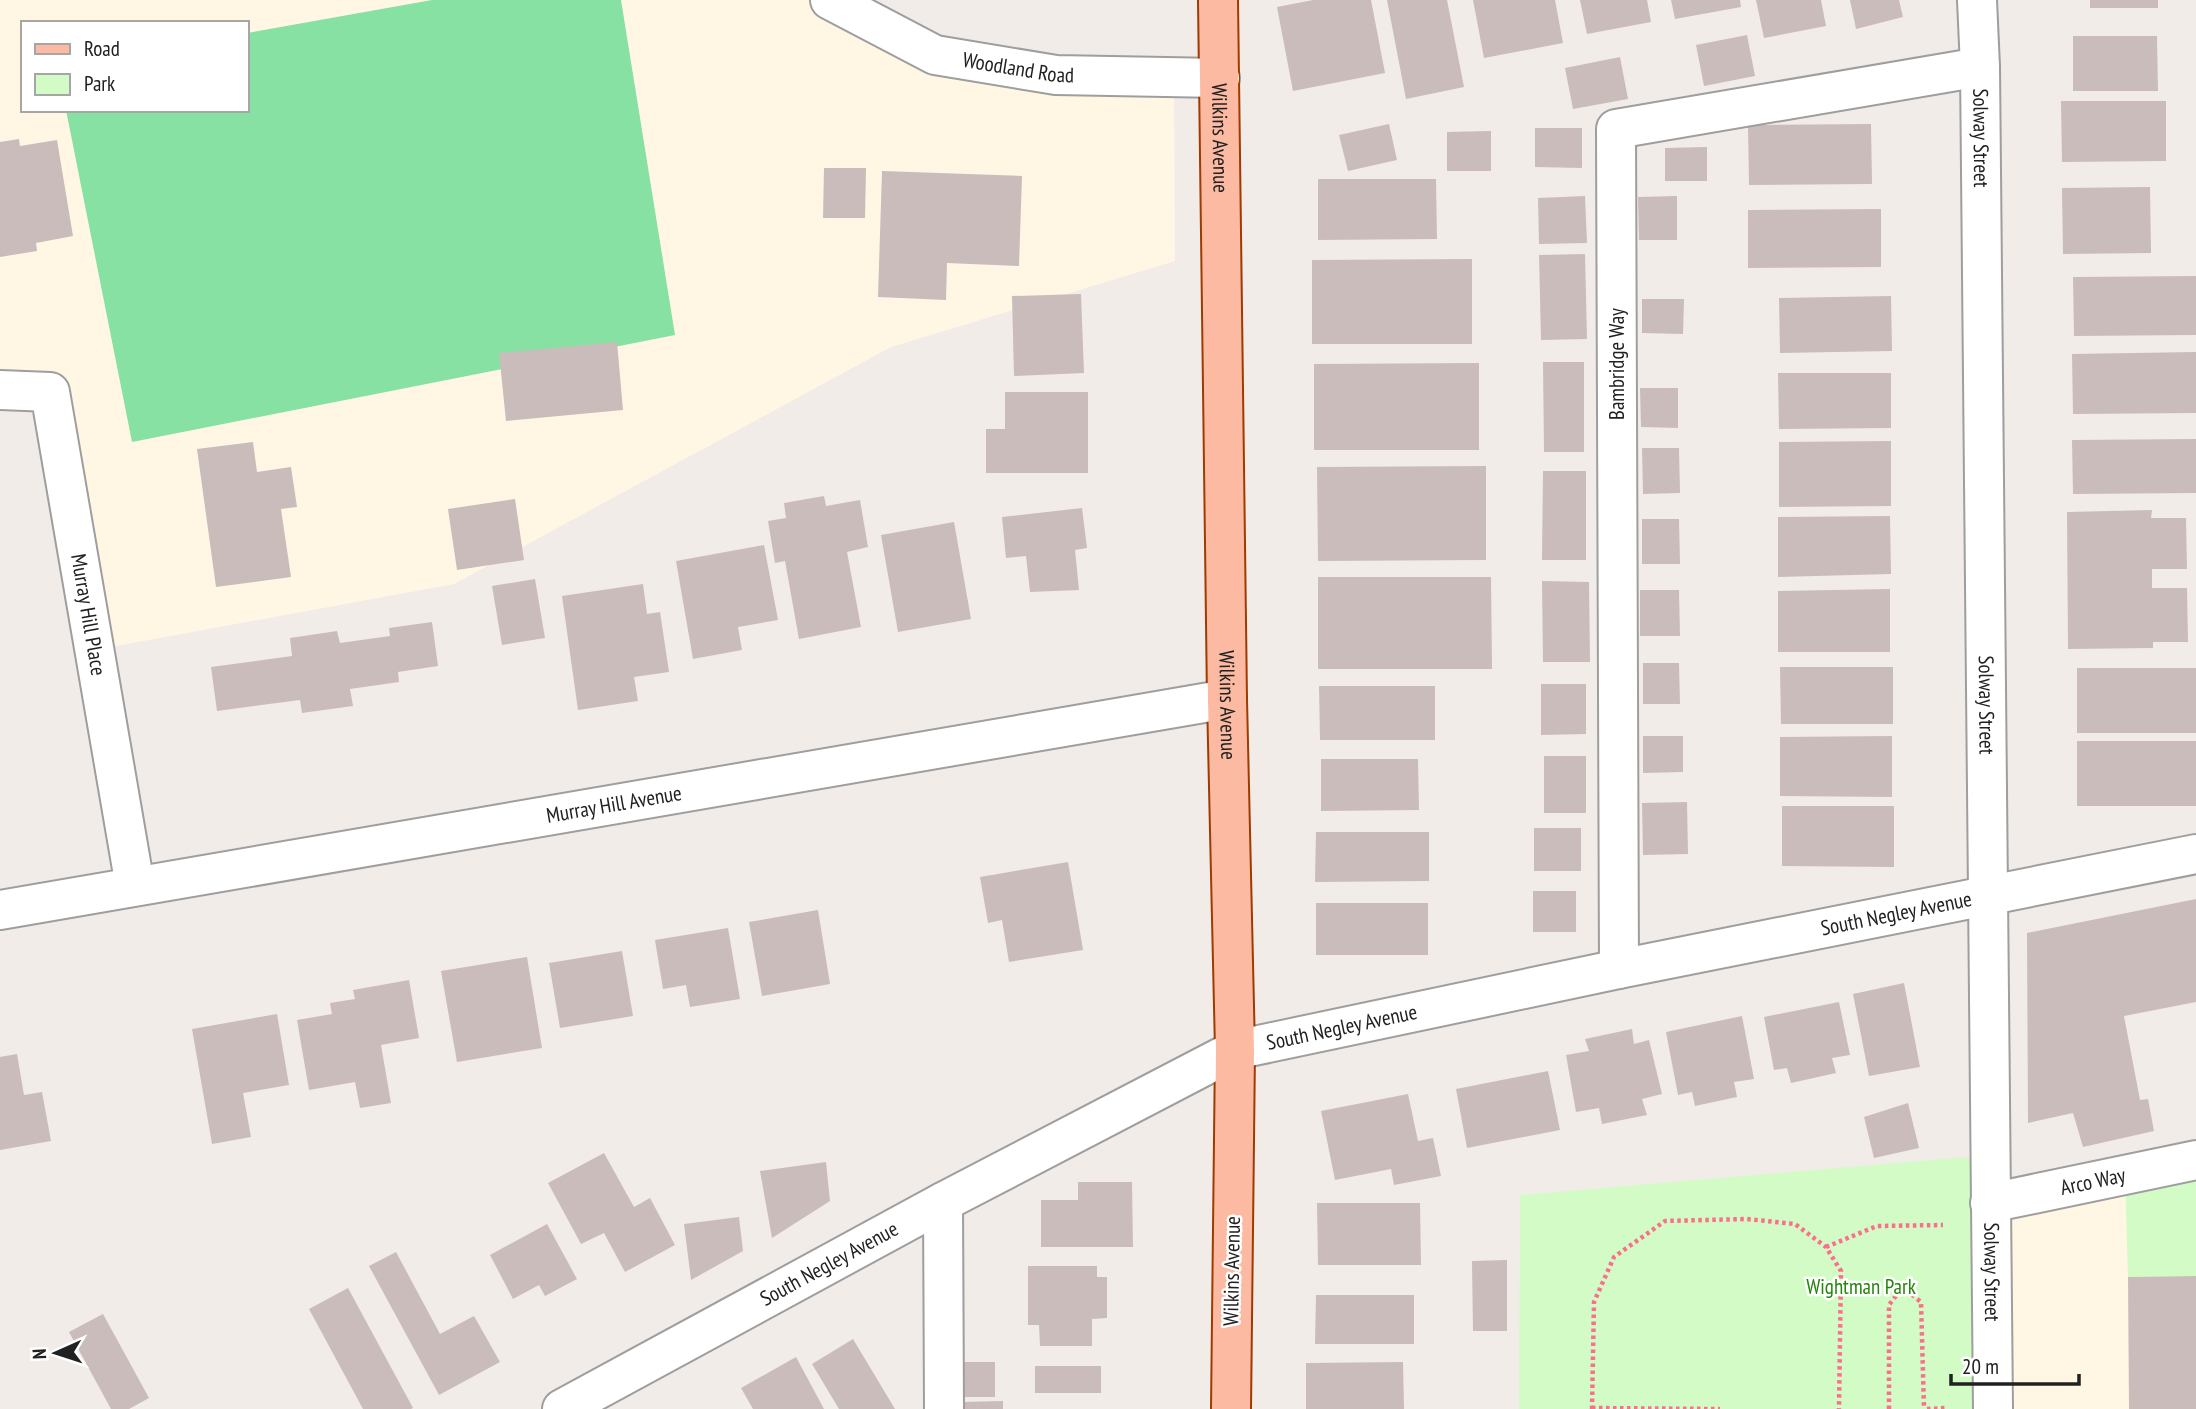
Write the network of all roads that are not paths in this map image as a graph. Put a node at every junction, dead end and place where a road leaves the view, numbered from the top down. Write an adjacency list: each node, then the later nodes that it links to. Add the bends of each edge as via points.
1 (830, 0): 5 (street, Woodland Road, via 935,55 1055,75)
2 (1218, 0): 5 (main road, Wilkins Avenue)
3 (1977, 0): 4 (street, Solway Street)
4 (1980, 67): 10 (street, Solway Street); 12 (street, Bambridge Way, via 1616,129)
5 (1220, 78): 7 (main road, Wilkins Avenue)
6 (0, 390): 9 (street, Murray Hill Place, via 50,392)
7 (1227, 699): 9 (street, Murray Hill Avenue); 13 (main road, Wilkins Avenue)
8 (2196, 854): 10 (street, South Negley Avenue)
9 (135, 886): 11 (street, Murray Hill Avenue)
10 (1987, 896): 12 (street, South Negley Avenue); 16 (street, Solway Street)
11 (0, 910)
12 (1619, 969): 13 (street, South Negley Avenue)
13 (1235, 1050): 15 (street, South Negley Avenue); 19 (main road, Wilkins Avenue)
14 (2196, 1160): 16 (street, Arco Way)
15 (943, 1202): 17 (street, South Negley Avenue); 18 (street)
16 (1990, 1203): 20 (street, Solway Street)
17 (562, 1409)
18 (944, 1409)
19 (1230, 1409)
20 (1993, 1409)

